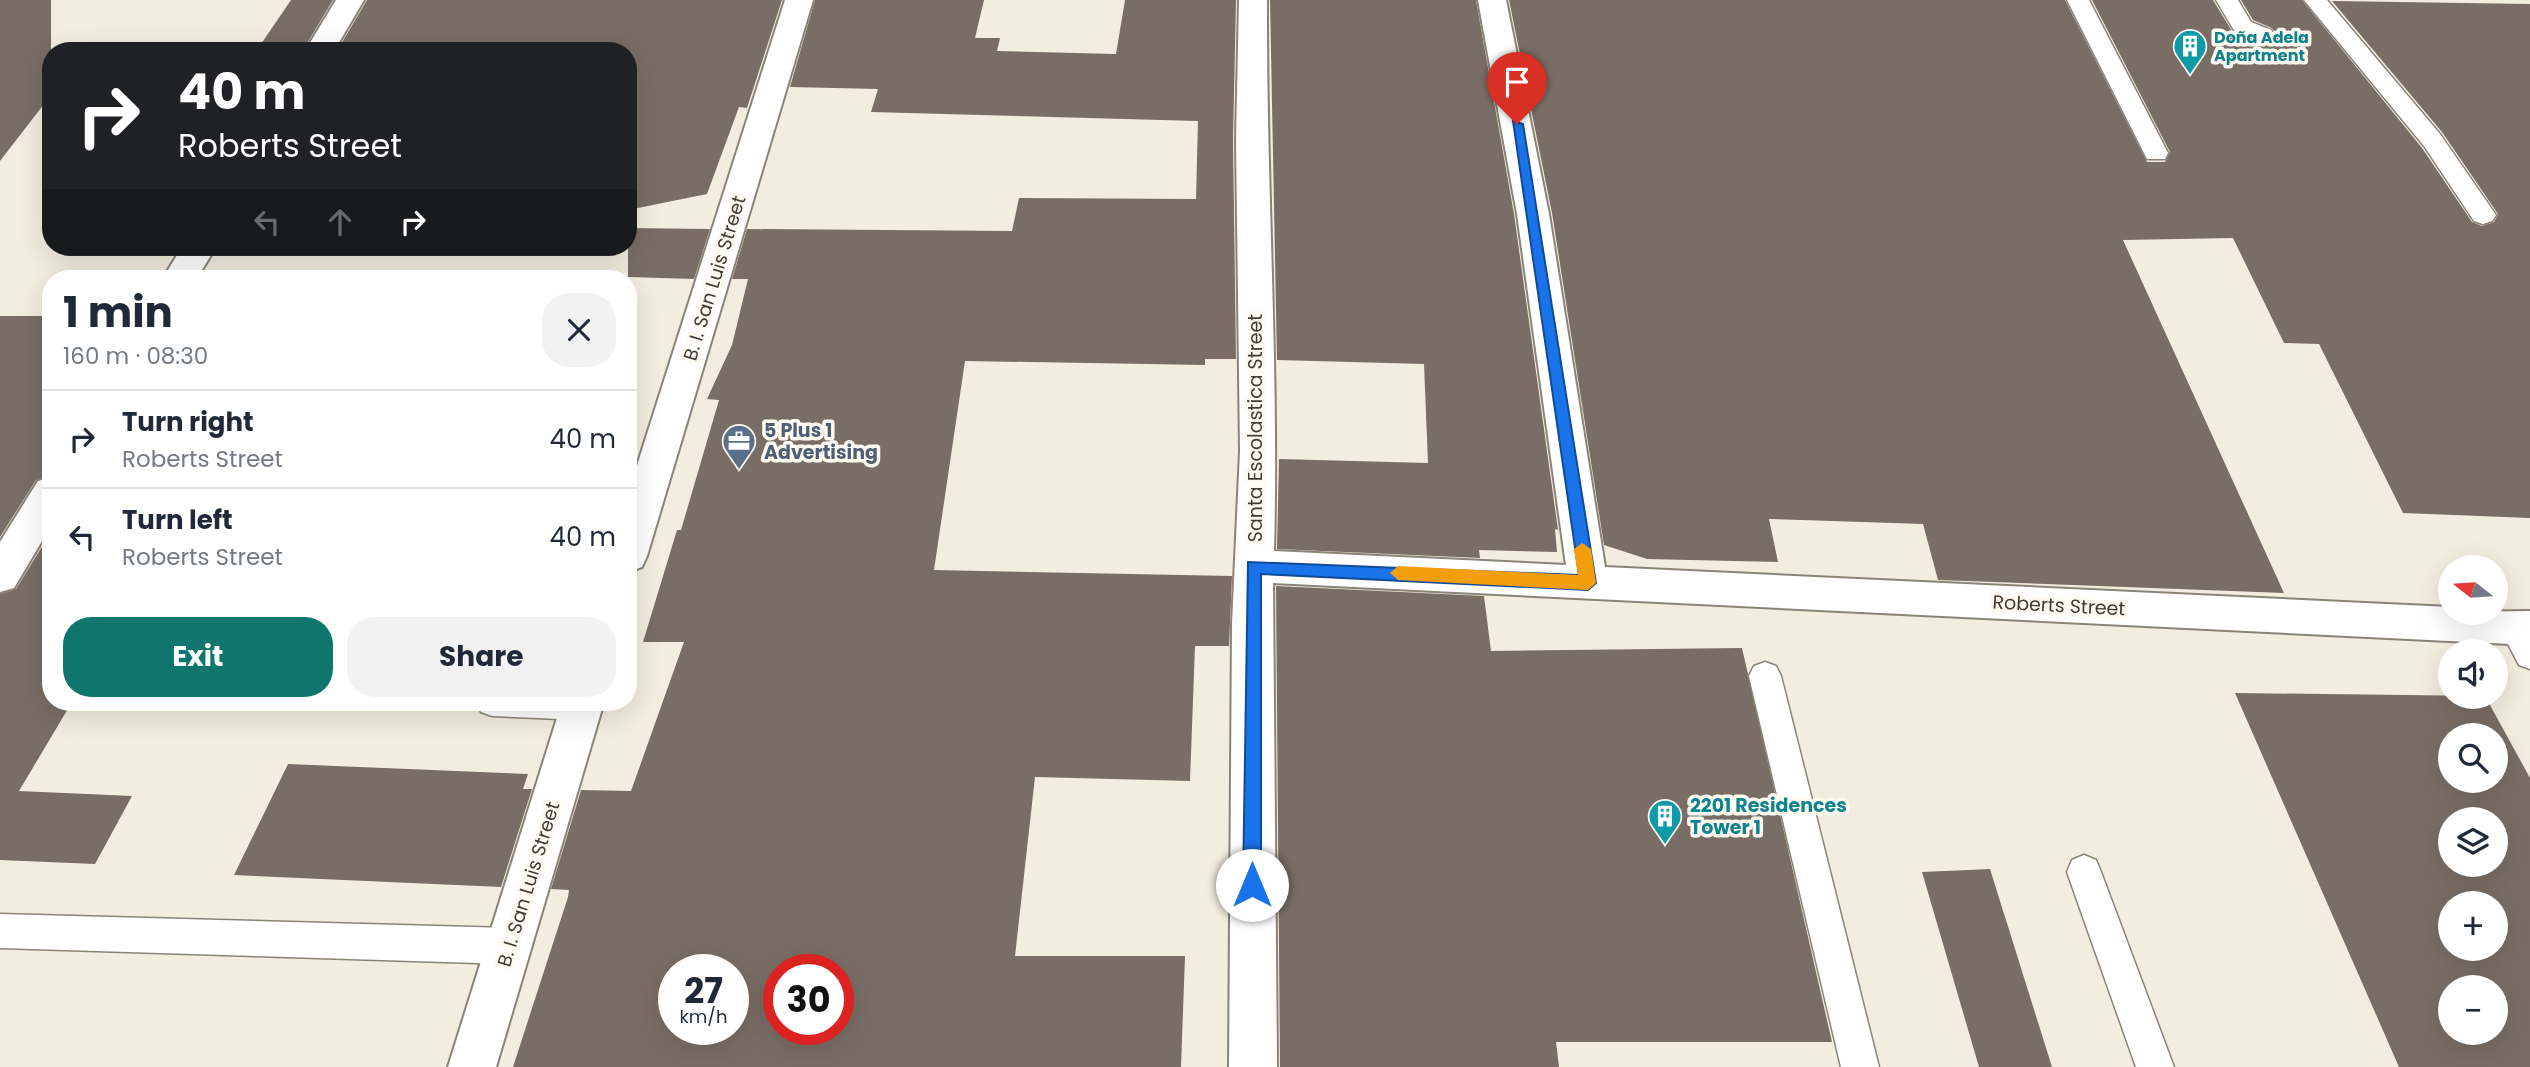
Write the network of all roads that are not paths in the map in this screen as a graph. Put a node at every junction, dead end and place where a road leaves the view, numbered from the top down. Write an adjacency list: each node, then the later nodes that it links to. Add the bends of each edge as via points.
1 (350, 0): 9 (street)
2 (799, 0): 13 (street, B. I. San Luis Street)
3 (1253, 0): 14 (street, Santa Escolastica Street, via 1251,139 1258,451)
4 (1492, 0): 16 (street, via 1533,214)
5 (2078, 0): 10 (lane)
6 (2227, 0): 8 (lane, via 2243,27)
7 (2315, 0): 11 (lane, via 2332,35 2432,139)
8 (2263, 35)
9 (324, 42)
10 (2156, 153)
11 (2483, 215)
12 (42, 507): 15 (street)
13 (637, 527)
14 (1253, 566): 16 (street, Roberts Street); 24 (street, Santa Escolastica Street)
15 (0, 576)
16 (1588, 583): 17 (street, Roberts Street)
17 (2525, 637)
18 (1765, 676): 25 (lane)
19 (581, 711): 22 (street, B. I. San Luis Street)
20 (2084, 872): 26 (lane)
21 (0, 931): 22 (lane)
22 (509, 946): 23 (street, B. I. San Luis Street)
23 (472, 1067)
24 (1253, 1067)
25 (1860, 1067)
26 (2155, 1067)

